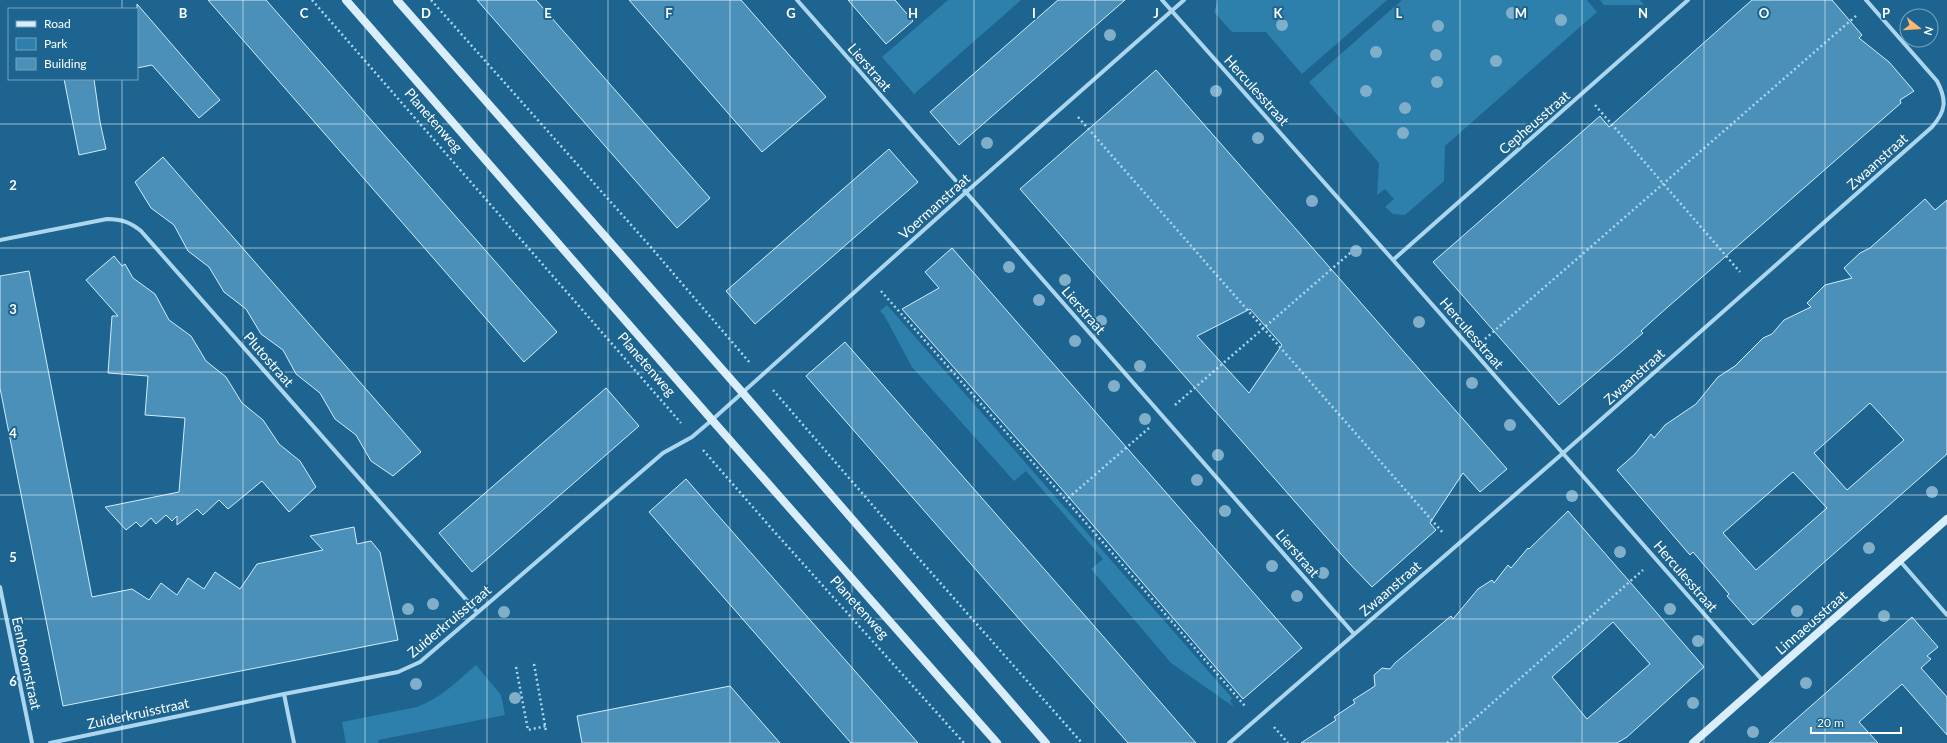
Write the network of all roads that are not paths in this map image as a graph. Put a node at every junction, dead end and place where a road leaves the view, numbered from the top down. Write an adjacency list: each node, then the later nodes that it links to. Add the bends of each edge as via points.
1 (346, 0): 13 (main road, Planetenweg)
2 (397, 0): 12 (main road)
3 (797, 0): 9 (street, Lierstraat)
4 (1162, 0): 8 (street, Herculesstraat)
5 (1184, 0): 8 (street, Voermanstraat)
6 (1688, 0): 11 (street, Cepheusstraat)
7 (1866, 0): 14 (street, Zwaanstraat, via 1937,81 1943,92 1944,104 1940,117 1932,127)
8 (1172, 11): 9 (street, Voermanstraat); 11 (street, Herculesstraat)
9 (966, 193): 12 (street, Voermanstraat); 20 (street, Lierstraat)
10 (0, 240): 18 (street, Plutostraat, via 107,219 119,219 136,227)
11 (1393, 260): 14 (street, Herculesstraat)
12 (742, 392): 13 (street, Voermanstraat); 27 (main road)
13 (712, 420): 18 (street, Zuiderkruisstraat, via 692,437 663,453); 26 (main road, Planetenweg)
14 (1562, 454): 20 (street, Zwaanstraat); 21 (street, Herculesstraat)
15 (1947, 520): 16 (main road, Linnaeusstraat)
16 (1900, 561): 19 (street); 21 (main road, Linnaeusstraat)
17 (0, 587): 23 (street, Eenhoornstraat)
18 (477, 612): 22 (street, Zuiderkruisstraat, via 411,668)
19 (1947, 615)
20 (1354, 634): 28 (street, Zwaanstraat)
21 (1763, 682): 29 (main road, Linnaeusstraat)
22 (284, 694): 24 (street, Zuiderkruisstraat); 25 (street)
23 (32, 743)
24 (50, 743)
25 (294, 743)
26 (997, 743)
27 (1046, 743)
28 (1229, 743)
29 (1693, 743)

